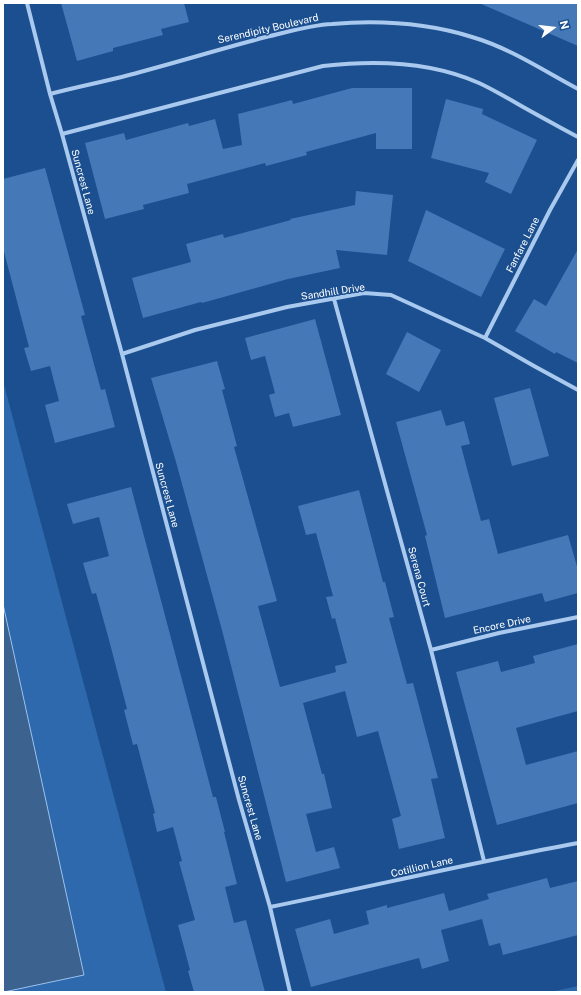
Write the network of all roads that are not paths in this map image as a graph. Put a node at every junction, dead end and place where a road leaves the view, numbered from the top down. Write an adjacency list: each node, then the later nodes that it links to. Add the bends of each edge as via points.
1 (27, 3): 3 (street, Suncrest Lane)
2 (578, 89): 3 (street, Serendipity Boulevard, via 513,54 473,37 432,27 365,22 330,24 298,30)
3 (50, 94): 4 (street, Suncrest Lane)
4 (62, 134): 5 (street, via 323,66 388,62 456,74 479,83); 9 (street, Suncrest Lane)
5 (578, 137)
6 (578, 160): 8 (street, Fanfare Lane)
7 (334, 299): 8 (street, Sandhill Drive, via 364,293 391,296); 9 (street, Sandhill Drive, via 287,307 195,330); 12 (street, Serena Court)
8 (485, 338): 10 (street, Sandhill Drive)
9 (122, 354): 15 (street, Suncrest Lane, via 239,800)
10 (578, 390)
11 (578, 617): 12 (street, Encore Drive)
12 (431, 650): 14 (street, Serena Court)
13 (578, 843): 14 (street, Cotillion Lane)
14 (484, 861): 15 (street, Cotillion Lane)
15 (270, 907): 16 (street, Suncrest Lane)
16 (290, 992)

